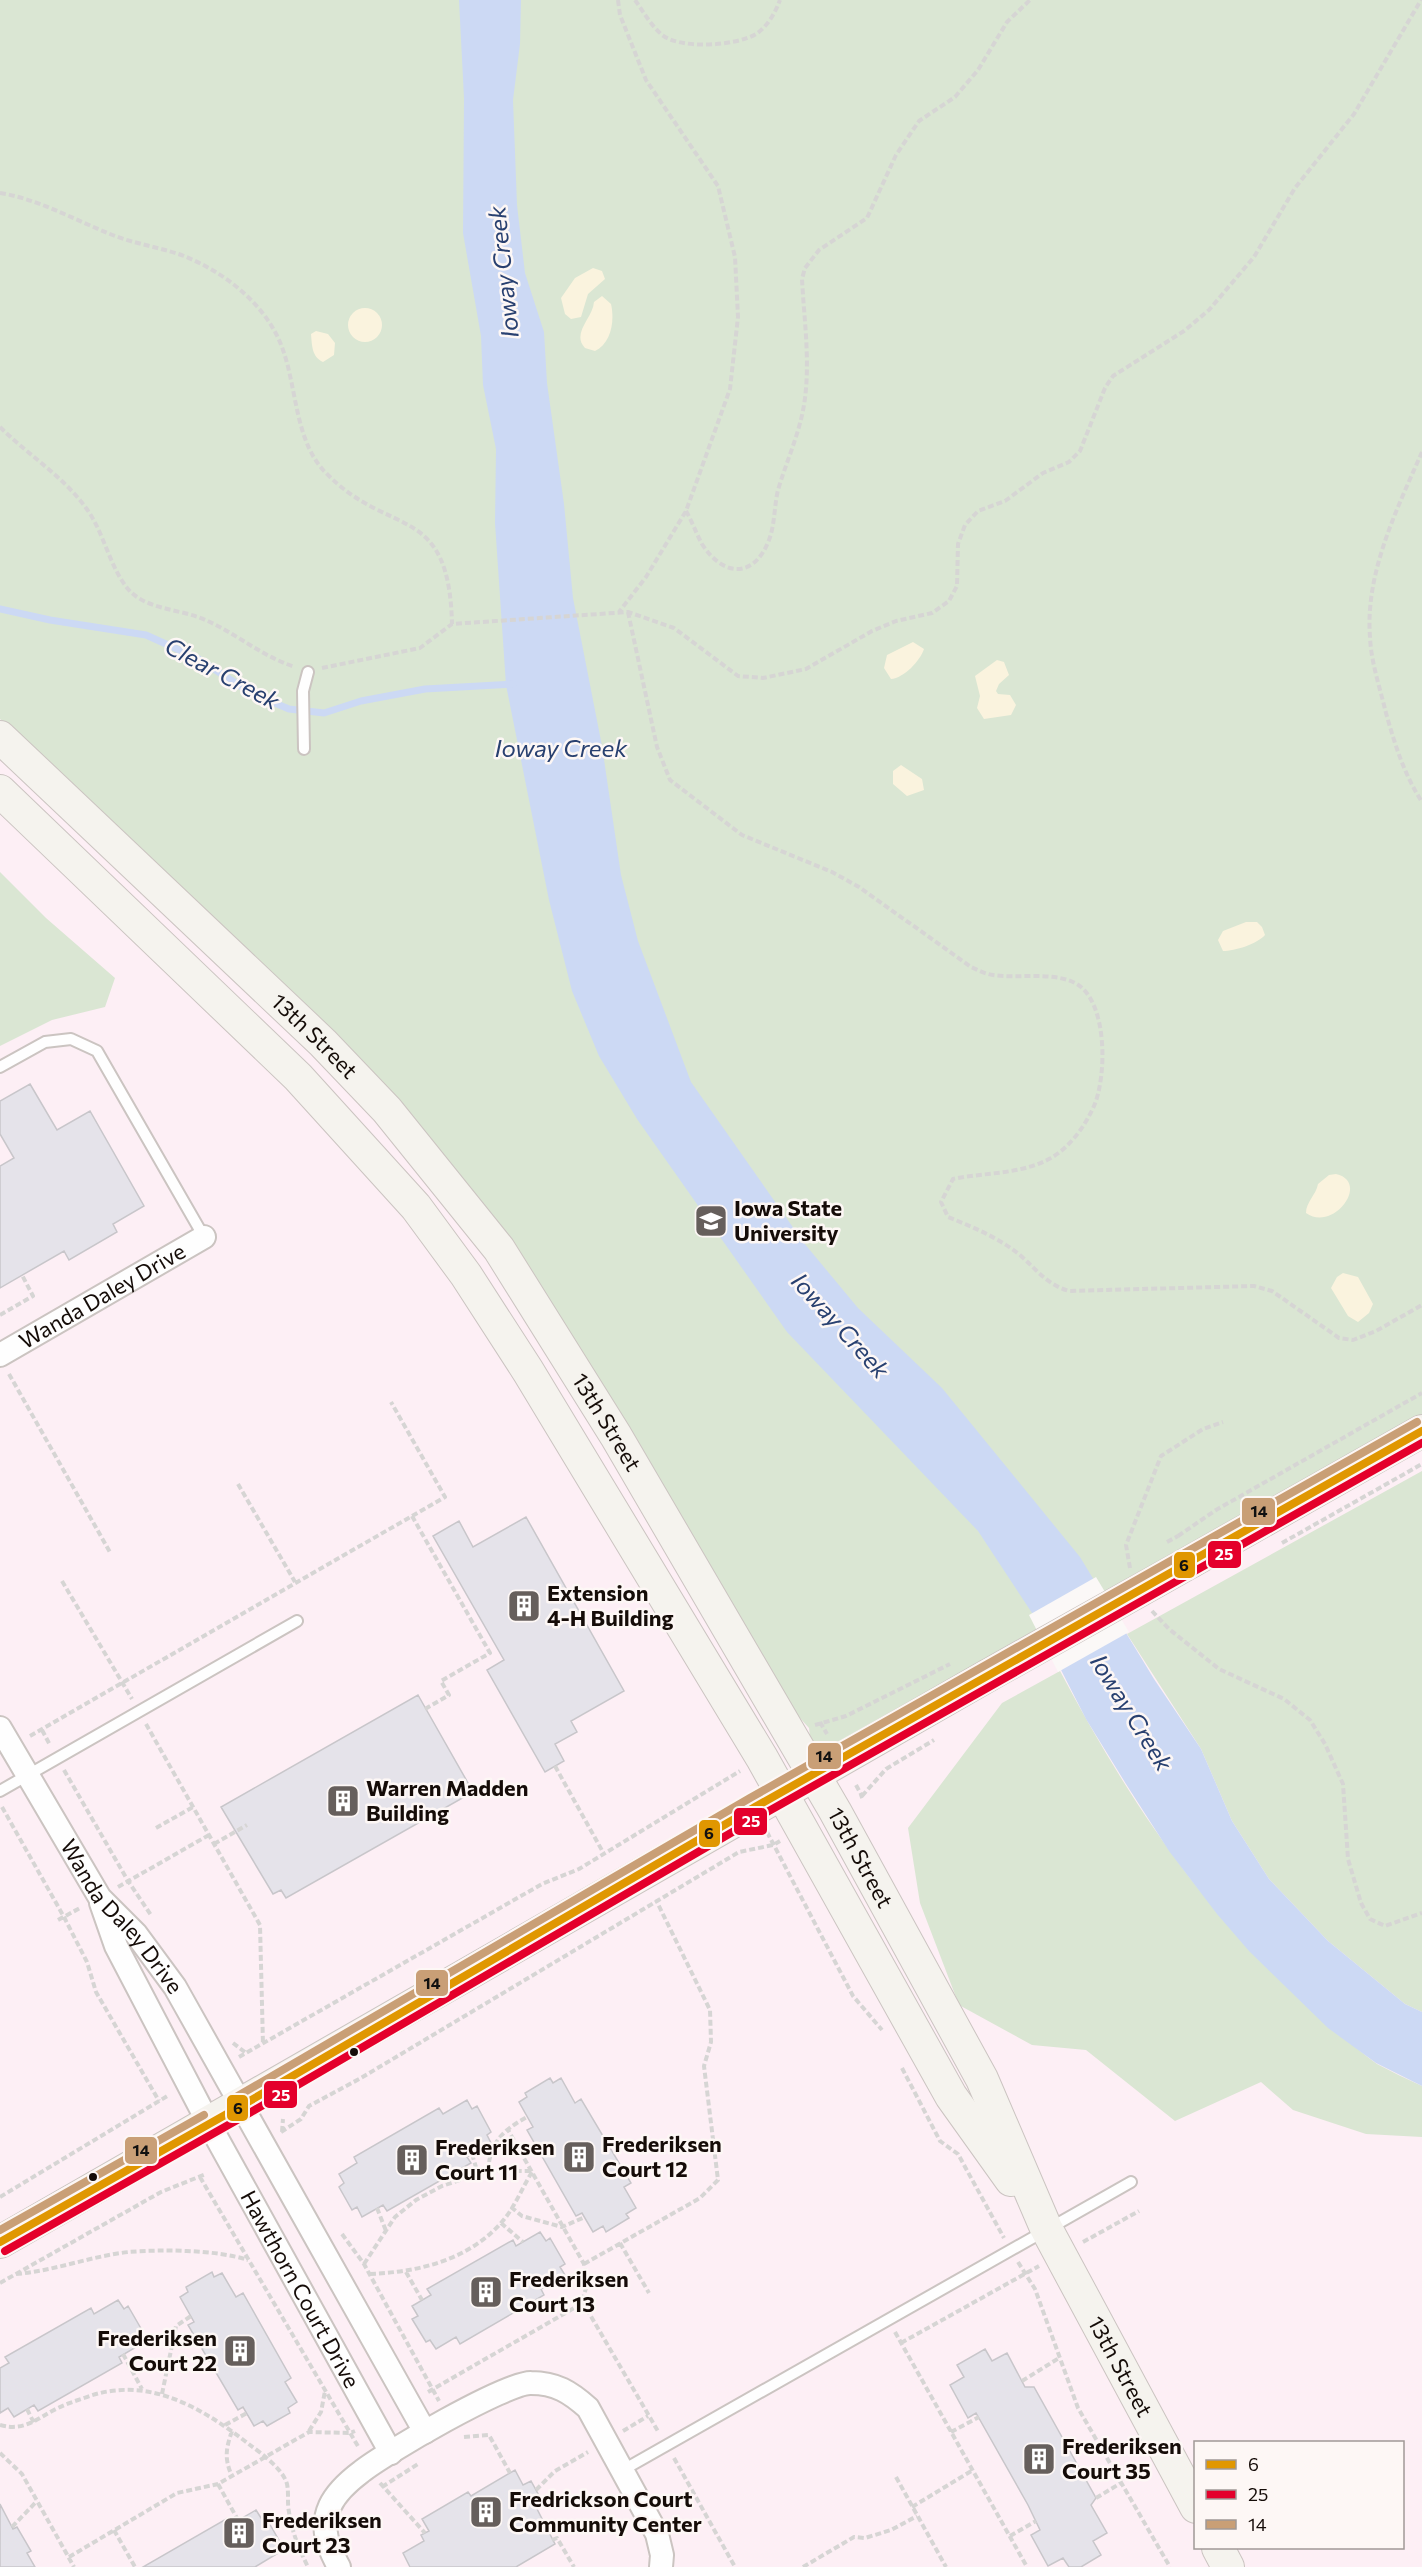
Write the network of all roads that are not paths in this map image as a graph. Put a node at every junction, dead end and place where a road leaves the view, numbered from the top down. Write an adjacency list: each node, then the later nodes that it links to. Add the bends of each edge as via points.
1 (308, 672): 3 (lane, via 303,691)
2 (0, 737): 11 (main road, 13th Street, via 323,1043 444,1177 499,1249 555,1336)
3 (304, 749)
4 (0, 791): 14 (main road, 13th Street, via 297,1077 416,1207 528,1371)
5 (0, 1067): 6 (lane, via 45,1042 71,1039 97,1051)
6 (204, 1237): 7 (street, Wanda Daley Drive)
7 (2, 1361)
8 (1422, 1431): 11 (main road, bridge, via 1185,1548 987,1676)
9 (297, 1621): 12 (lane)
10 (5, 1737): 12 (street, Wanda Daley Drive)
11 (814, 1774): 14 (main road); 20 (main road, 13th Street, via 982,2079)
12 (27, 1776): 13 (lane); 15 (street, Wanda Daley Drive)
13 (0, 1791)
14 (781, 1792): 16 (main road); 20 (main road, 13th Street, via 951,2096)
15 (100, 1898): 16 (street, Wanda Daley Drive, via 136,1934 175,1987); 17 (street, Hawthorn Court Drive, via 116,1946)
16 (241, 2106): 17 (main road); 21 (street, Hawthorn Court Drive)
17 (209, 2124): 19 (main road); 22 (street, Hawthorn Court Drive)
18 (1131, 2182): 20 (lane)
19 (0, 2242)
20 (1053, 2242): 23 (lane, via 1010,2249); 24 (main road, 13th Street)
21 (425, 2432): 22 (street); 23 (street, via 505,2390 528,2382 554,2384 588,2409)
22 (391, 2453): 26 (street, via 369,2465 330,2505 326,2541)
23 (623, 2470): 27 (street, via 657,2534)
24 (1194, 2502)
25 (1219, 2549): 28 (main road)
26 (339, 2567)
27 (661, 2567)
28 (1228, 2567)

